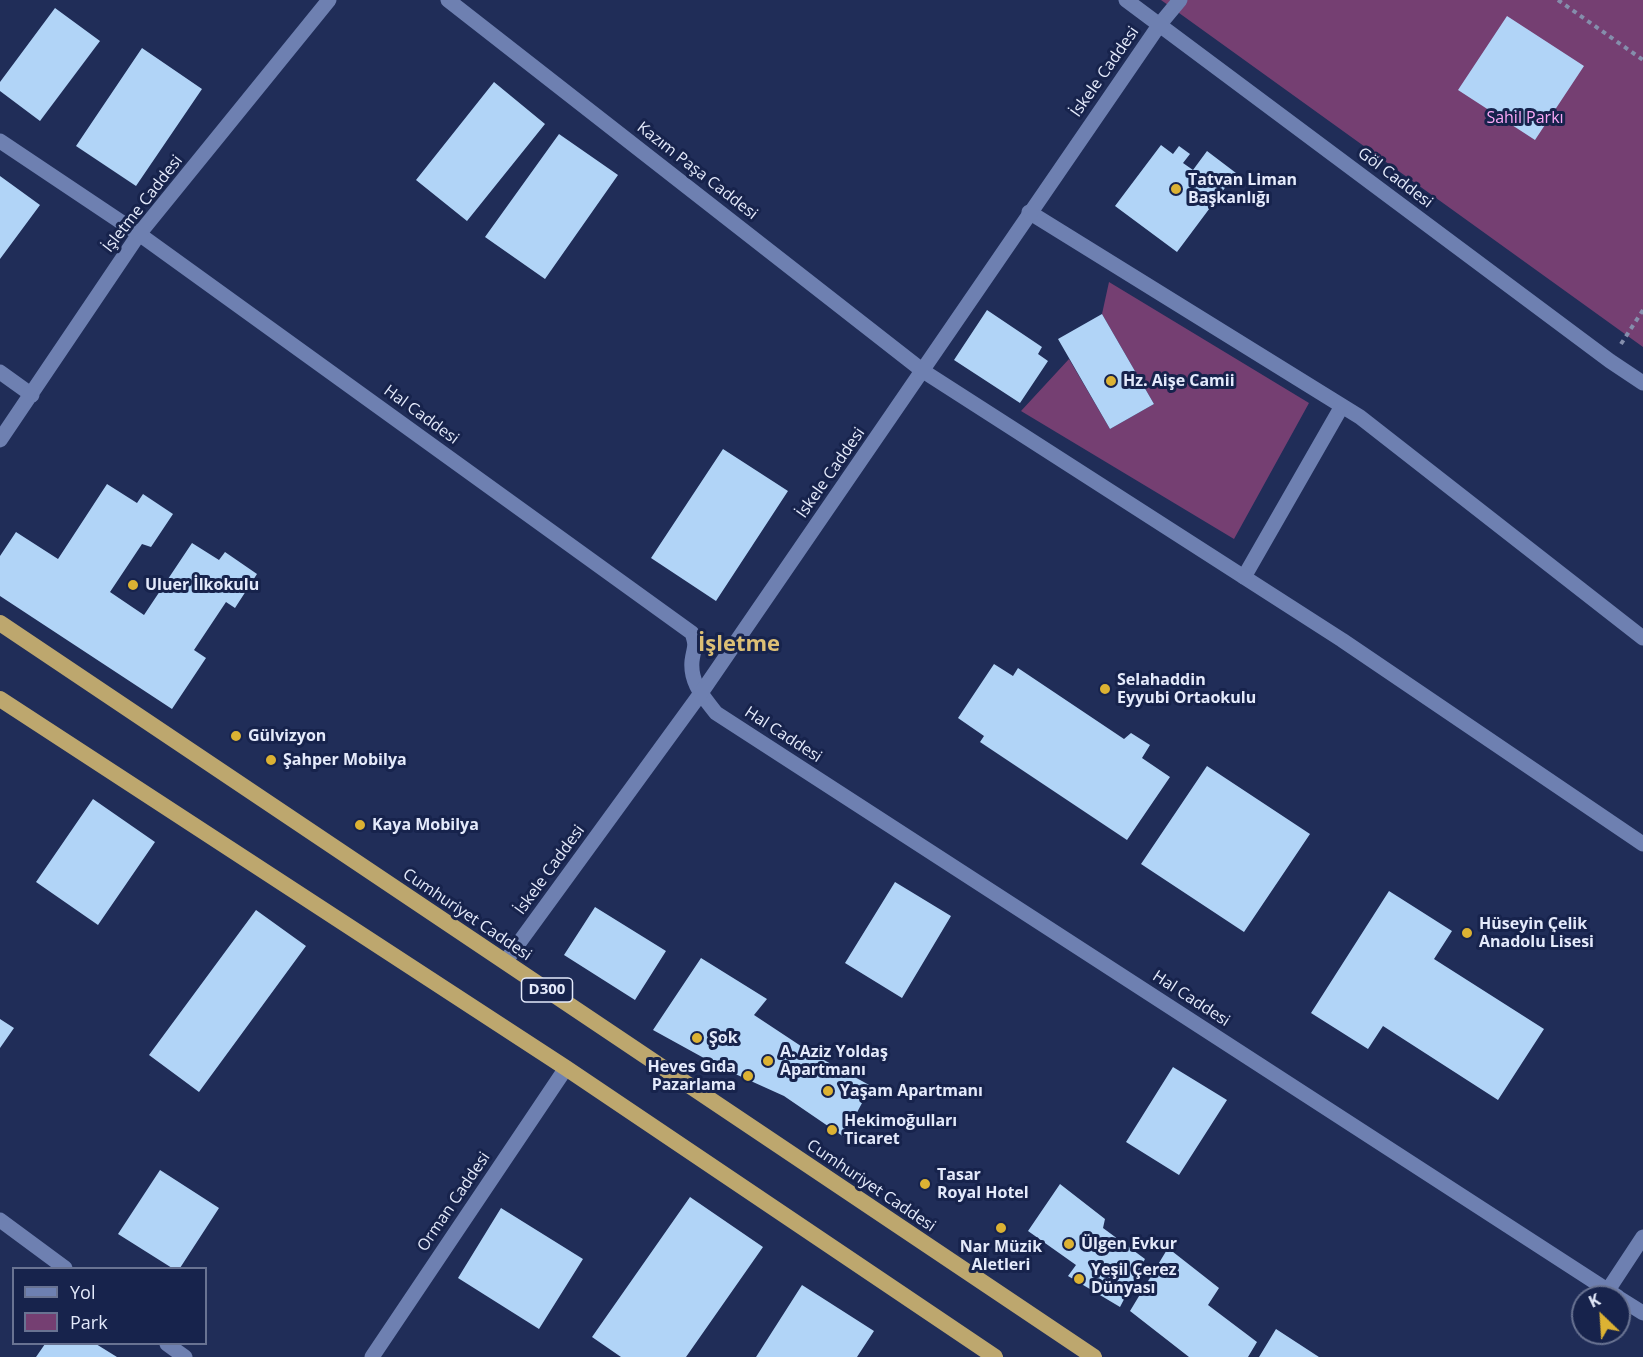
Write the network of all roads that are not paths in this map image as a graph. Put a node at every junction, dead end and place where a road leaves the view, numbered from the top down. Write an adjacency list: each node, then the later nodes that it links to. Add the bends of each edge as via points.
1 (329, 0): 8 (street, İşletme Caddesi)
2 (448, 0): 9 (street, Kazım Paşa Caddesi)
3 (1126, 0): 5 (street, Göl Caddesi)
4 (1179, 0): 5 (street, İskele Caddesi)
5 (1160, 24): 7 (street, İskele Caddesi); 11 (street, Göl Caddesi)
6 (0, 141): 8 (street, Hal Caddesi)
7 (1029, 212): 9 (street, İskele Caddesi); 13 (street)
8 (139, 234): 12 (street, İşletme Caddesi); 18 (street, Hal Caddesi, via 692,633 696,646 692,661 694,684)
9 (923, 371): 15 (street, Kazım Paşa Caddesi); 18 (street, İskele Caddesi)
10 (0, 372): 12 (street)
11 (1643, 383)
12 (32, 395): 14 (street, İşletme Caddesi)
13 (1342, 406): 15 (street); 17 (street)
14 (0, 440)
15 (1244, 577): 20 (street, Kazım Paşa Caddesi)
16 (0, 623): 21 (highway, Cumhuriyet Caddesi / D300)
17 (1643, 638)
18 (701, 693): 21 (street, İskele Caddesi); 26 (street, Hal Caddesi, via 716,713)
19 (0, 699): 22 (highway)
20 (1643, 844)
21 (505, 962): 32 (highway, Cumhuriyet Caddesi / D300)
22 (566, 1068): 30 (street, Orman Caddesi); 31 (highway)
23 (0, 1220): 25 (street)
24 (1643, 1237): 27 (street)
25 (62, 1267)
26 (1600, 1285)
27 (1620, 1285)
28 (168, 1345): 29 (street)
29 (185, 1357)
30 (372, 1357)
31 (995, 1357)
32 (1094, 1357)

